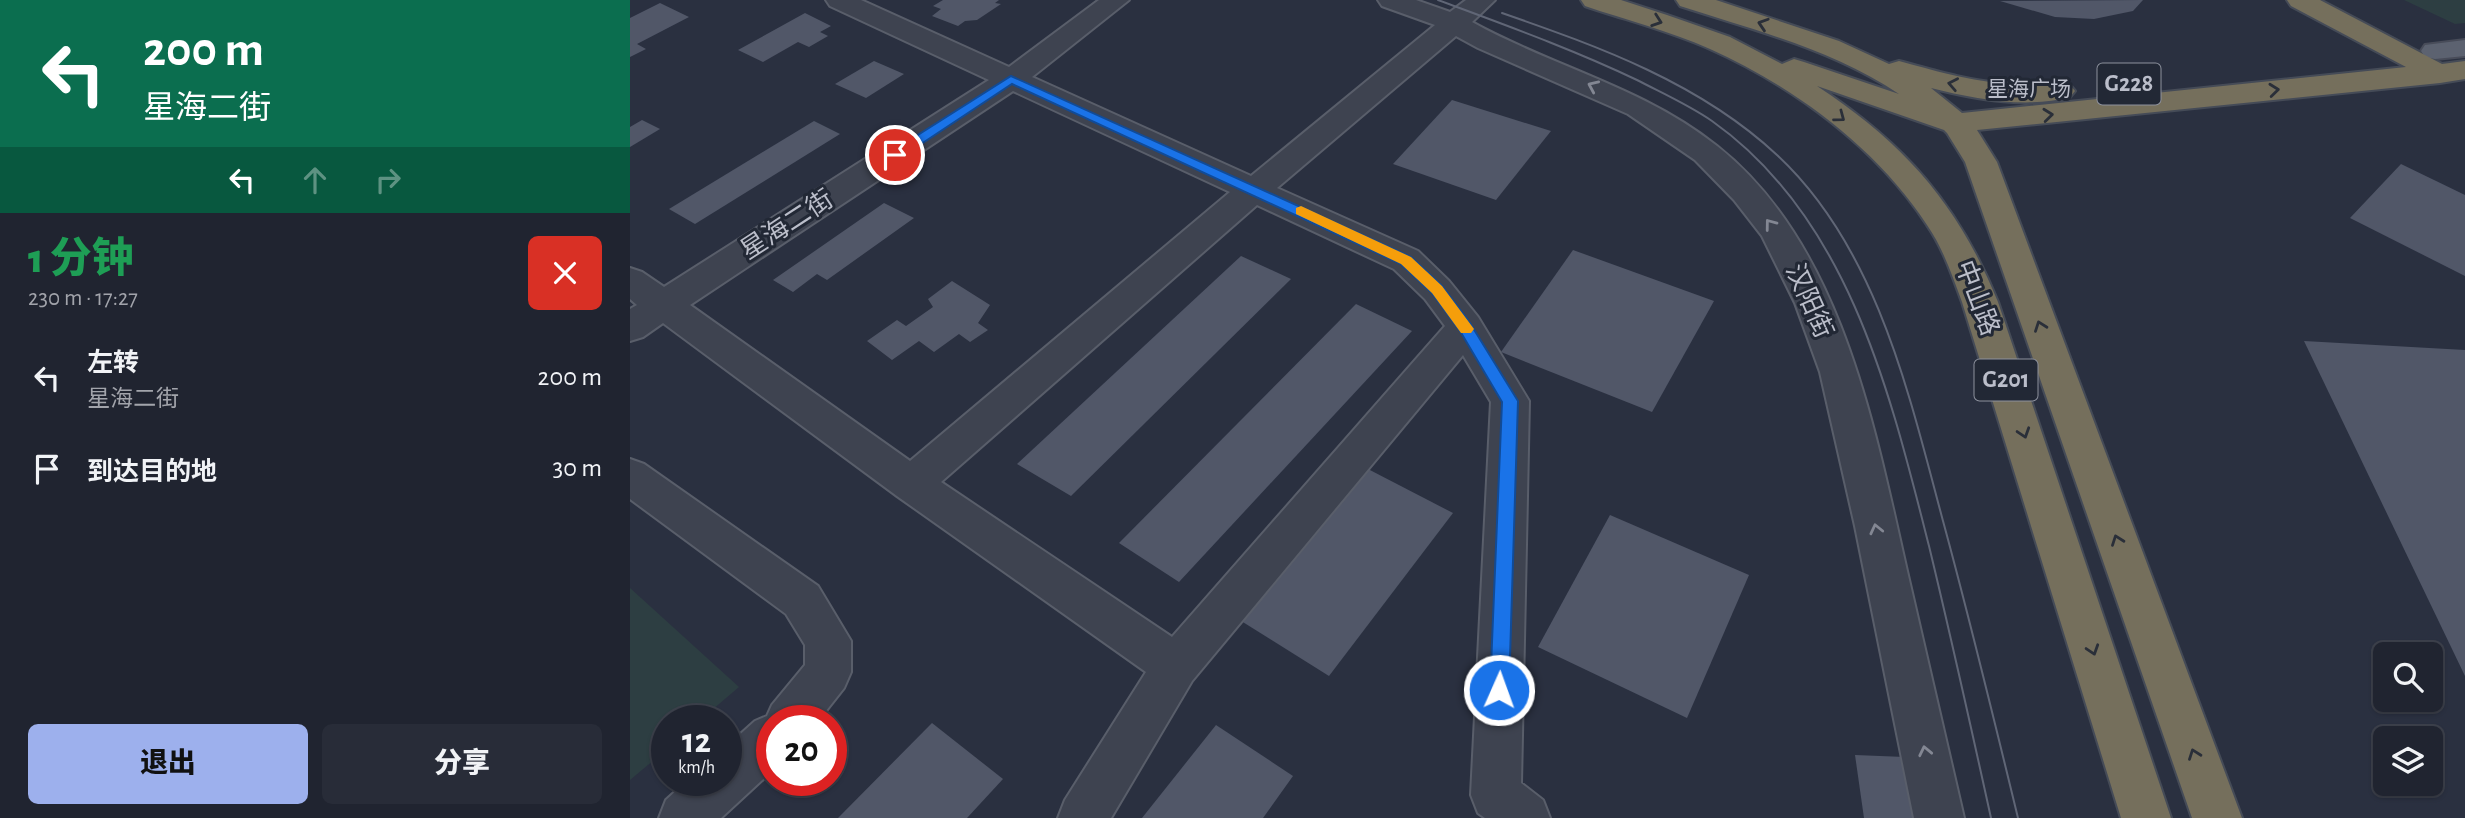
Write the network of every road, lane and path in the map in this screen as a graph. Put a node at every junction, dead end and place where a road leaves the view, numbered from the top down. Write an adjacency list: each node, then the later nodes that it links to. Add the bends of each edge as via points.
1 (839, 0): 15 (street)
2 (1116, 0): 15 (street, 星海二街)
3 (1391, 0): 9 (street, 汉阳街)
4 (1482, 0): 9 (street)
5 (1594, 0): 10 (highway, 中山路 / G201, one-way to 10)
6 (1689, 0): 11 (highway, 中山路 / G201, one-way to 6)
7 (2300, 0): 13 (highway)
8 (2334, 0): 14 (highway)
9 (1454, 23): 18 (street); 33 (street, 汉阳街, one-way to 9, via 1839,372 1813,303 1776,231 1706,153 1639,107)
10 (1720, 43): 17 (highway); 34 (highway, 中山路 / G201, one-way to 34, via 1766,66 1848,123 1928,202 1957,247 2001,363)
11 (1828, 46): 13 (highway, 星海广场 / G228, one-way to 11, via 2042,93 1952,84); 17 (highway, 中山路 / G201, via 1896,80)
12 (2465, 48): 14 (main road)
13 (2403, 55): 14 (highway, 星海广场 / G228)
14 (2451, 65): 16 (highway); 17 (highway, 星海广场 / G228, one-way to 14)
15 (1011, 79): 18 (street); 20 (street, 星海二街)
16 (2465, 87)
17 (1955, 123): 35 (highway, 中山路 / G201, one-way to 17, via 1980,162)
18 (1255, 189): 22 (street, via 1406,261 1437,289); 24 (street)
19 (630, 281): 20 (street)
20 (663, 305): 21 (street, 星海二街); 24 (street)
21 (630, 327)
22 (1465, 327): 25 (street); 32 (street, via 1510,401 1496,795)
23 (630, 476): 26 (street, via 802,600 828,641 828,672)
24 (911, 484): 25 (street)
25 (1176, 666): 31 (street)
26 (802, 705)
27 (756, 753): 28 (street)
28 (742, 765)
29 (708, 796): 30 (street)
30 (684, 818)
31 (1083, 818)
32 (1525, 818)
33 (1938, 818)
34 (2146, 818)
35 (2217, 818)

